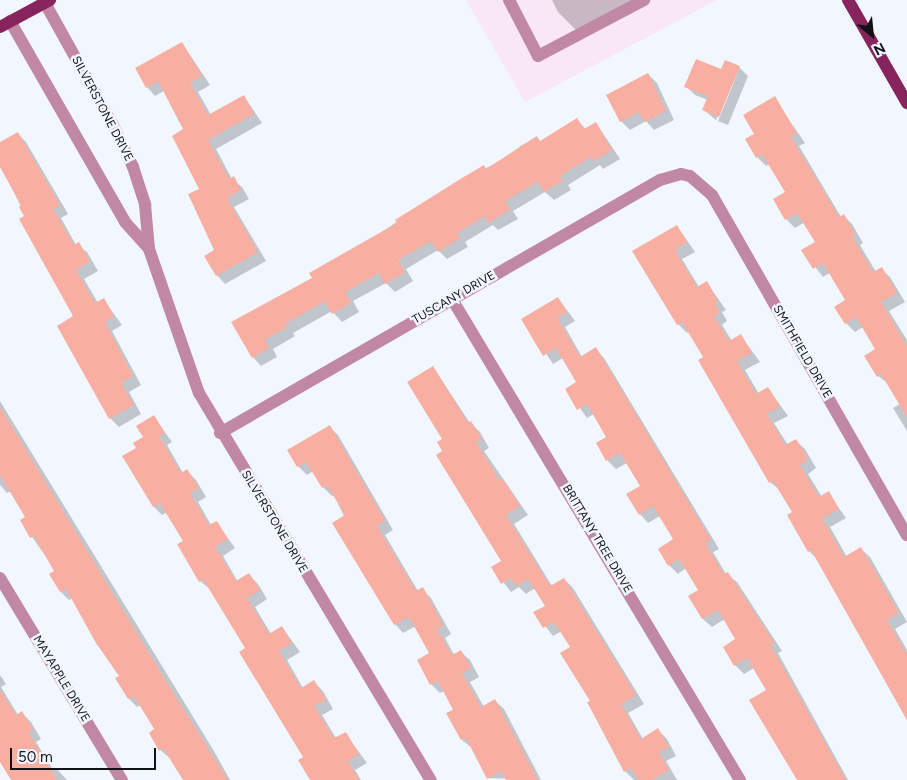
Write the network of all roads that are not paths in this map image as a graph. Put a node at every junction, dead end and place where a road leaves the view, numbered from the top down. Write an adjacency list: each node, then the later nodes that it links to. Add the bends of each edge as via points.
1 (509, 0): 2 (street, via 538,56)
2 (644, 0)
3 (848, 0): 6 (main road)
4 (47, 1): 5 (main road); 8 (street, SILVERSTONE DRIVE, via 133,167 145,205)
5 (5, 24): 8 (street, SILVERSTONE DRIVE, via 125,222)
6 (907, 104)
7 (690, 176): 9 (street, TUSCANY DRIVE, via 672,175 660,180); 11 (street, SMITHFIELD DRIVE, via 703,185 717,204)
8 (149, 249): 10 (street, SILVERSTONE DRIVE, via 190,375)
9 (452, 299): 10 (street, TUSCANY DRIVE); 15 (street, BRITTANY TREE DRIVE)
10 (220, 432): 14 (street, SILVERSTONE DRIVE)
11 (907, 535)
12 (0, 578): 13 (street, MAYAPPLE DRIVE)
13 (122, 780)
14 (431, 780)
15 (740, 780)

